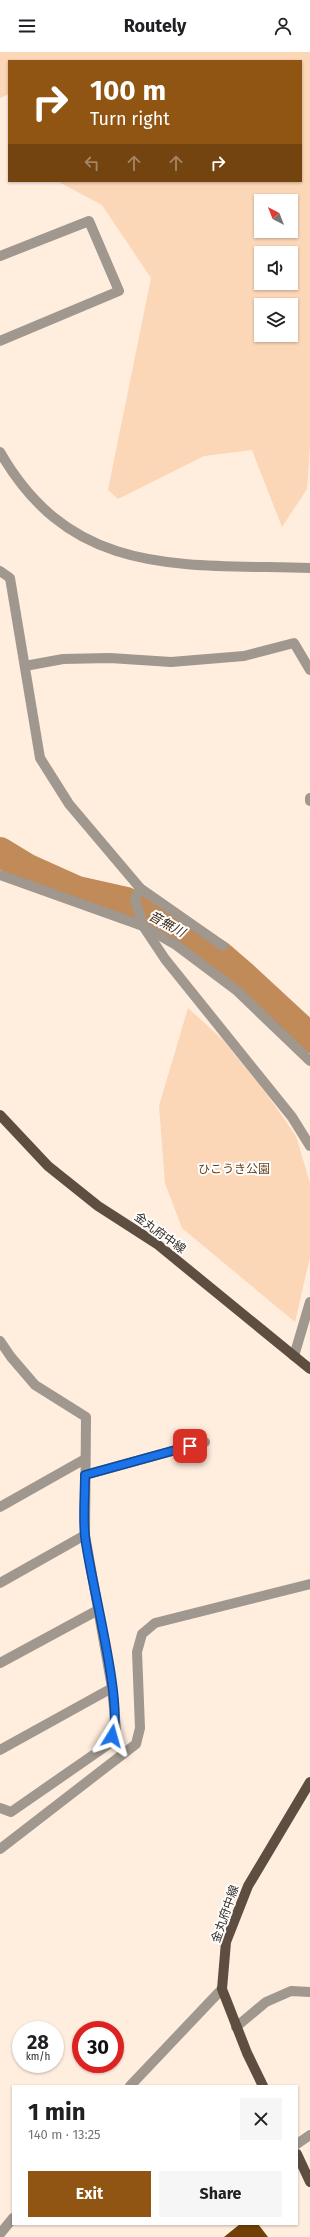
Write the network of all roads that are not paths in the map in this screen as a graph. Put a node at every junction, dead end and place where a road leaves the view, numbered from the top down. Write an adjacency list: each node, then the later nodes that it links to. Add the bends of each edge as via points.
1 (0, 256): 2 (street, via 89,222 119,291)
2 (0, 340)
3 (0, 452): 4 (street, via 14,476 32,498 57,521 90,541 131,556 175,564)
4 (310, 568)
5 (0, 571): 6 (street, via 10,578)
6 (24, 666): 7 (street, via 63,659 110,658 171,662 244,656 294,643); 9 (street, via 40,758 69,804)
7 (310, 670)
8 (0, 875): 10 (street)
9 (140, 888): 10 (street, via 136,899); 11 (street)
10 (143, 926): 12 (street, via 176,945 236,990); 14 (street, via 165,959 292,1118)
11 (223, 946)
12 (310, 1061)
13 (0, 1115): 17 (main road, 金丸府中線, via 48,1166 98,1206 157,1244)
14 (310, 1146)
15 (310, 1302): 17 (street)
16 (0, 1341): 20 (street, via 35,1385 86,1417)
17 (294, 1356): 18 (main road, 金丸府中線)
18 (310, 1369)
19 (205, 1442): 21 (street)
20 (86, 1459): 21 (street); 22 (street)
21 (85, 1475): 23 (street)
22 (0, 1506)
23 (85, 1536): 24 (street); 26 (street)
24 (0, 1583)
25 (310, 1584): 31 (street, via 156,1623 142,1634 137,1652 140,1728 136,1744)
26 (98, 1610): 27 (street); 28 (street)
27 (0, 1663)
28 (112, 1688): 29 (street); 30 (street, via 116,1728 109,1744)
29 (0, 1750)
30 (87, 1761): 31 (street); 33 (street, via 11,1812)
31 (98, 1774): 34 (street)
32 (310, 1782): 35 (main road, 金丸府中線, via 248,1886 226,1942)
33 (0, 1808)
34 (0, 1849)
35 (222, 1989): 37 (main road, 金丸府中線); 38 (street)
36 (310, 1992): 37 (street, via 291,1990 273,1999)
37 (236, 2027): 39 (main road, 金丸府中線)
38 (131, 2085)
39 (262, 2085)
40 (310, 2135): 41 (street)
41 (298, 2143)
42 (298, 2156): 43 (main road)
43 (310, 2182)
44 (12, 2219): 45 (street)
45 (0, 2234)

